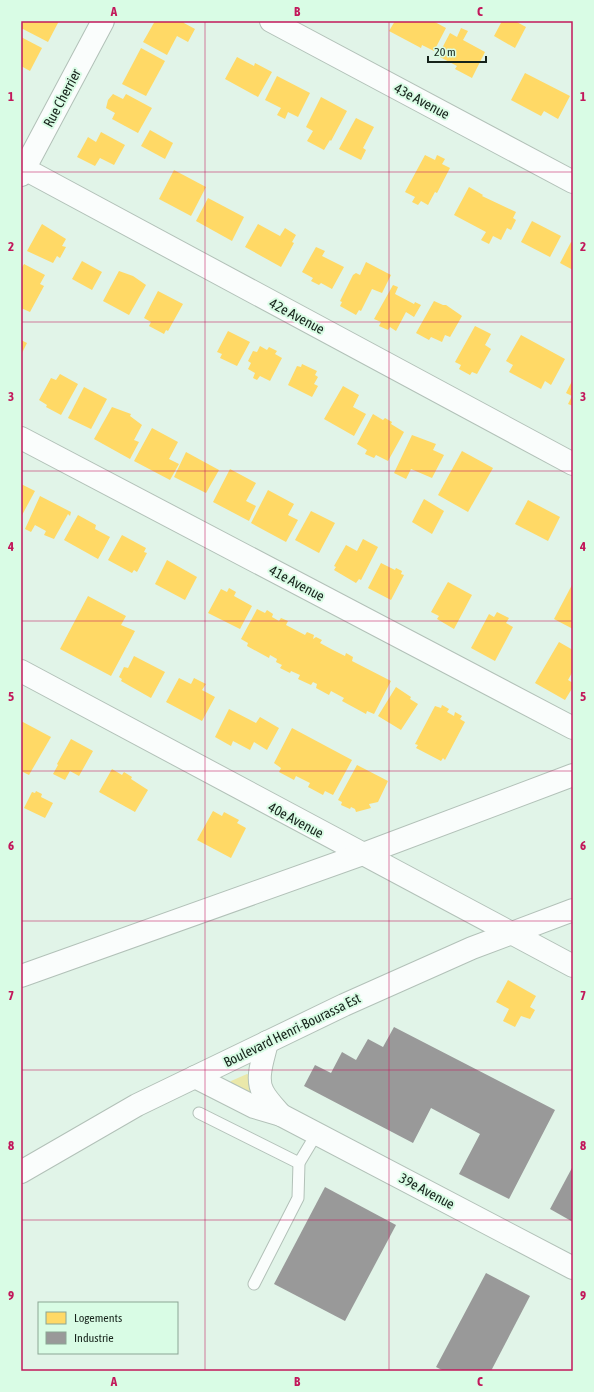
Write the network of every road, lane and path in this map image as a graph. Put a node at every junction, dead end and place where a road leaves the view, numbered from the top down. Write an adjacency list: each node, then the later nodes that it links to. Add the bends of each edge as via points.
1 (103, 21): 3 (street, Rue Cherrier)
2 (271, 21): 4 (street, 43e Avenue)
3 (22, 170): 6 (street, 42e Avenue)
4 (573, 182)
5 (21, 438): 8 (street, 41e Avenue)
6 (573, 464)
7 (21, 671): 10 (street, 40e Avenue)
8 (573, 728)
9 (573, 775): 10 (street)
10 (363, 854): 12 (street, 40e Avenue); 14 (street)
11 (573, 910): 12 (street, Boulevard Henri-Bourassa Est)
12 (512, 933): 13 (street, 40e Avenue); 15 (street, Boulevard Henri-Bourassa Est, via 402,978)
13 (573, 966)
14 (21, 976)
15 (267, 1042): 16 (street, Boulevard Henri-Bourassa Est); 18 (street, 39e Avenue, via 260,1074 261,1086 263,1093)
16 (195, 1077): 18 (street, 39e Avenue, via 254,1107); 21 (street, Boulevard Henri-Bourassa Est, via 104,1123)
17 (200, 1113): 20 (lane)
18 (281, 1115): 19 (street, 39e Avenue)
19 (317, 1133): 20 (lane); 22 (street, 39e Avenue)
20 (299, 1163): 23 (lane, via 298,1198)
21 (21, 1172)
22 (573, 1268)
23 (254, 1284)

